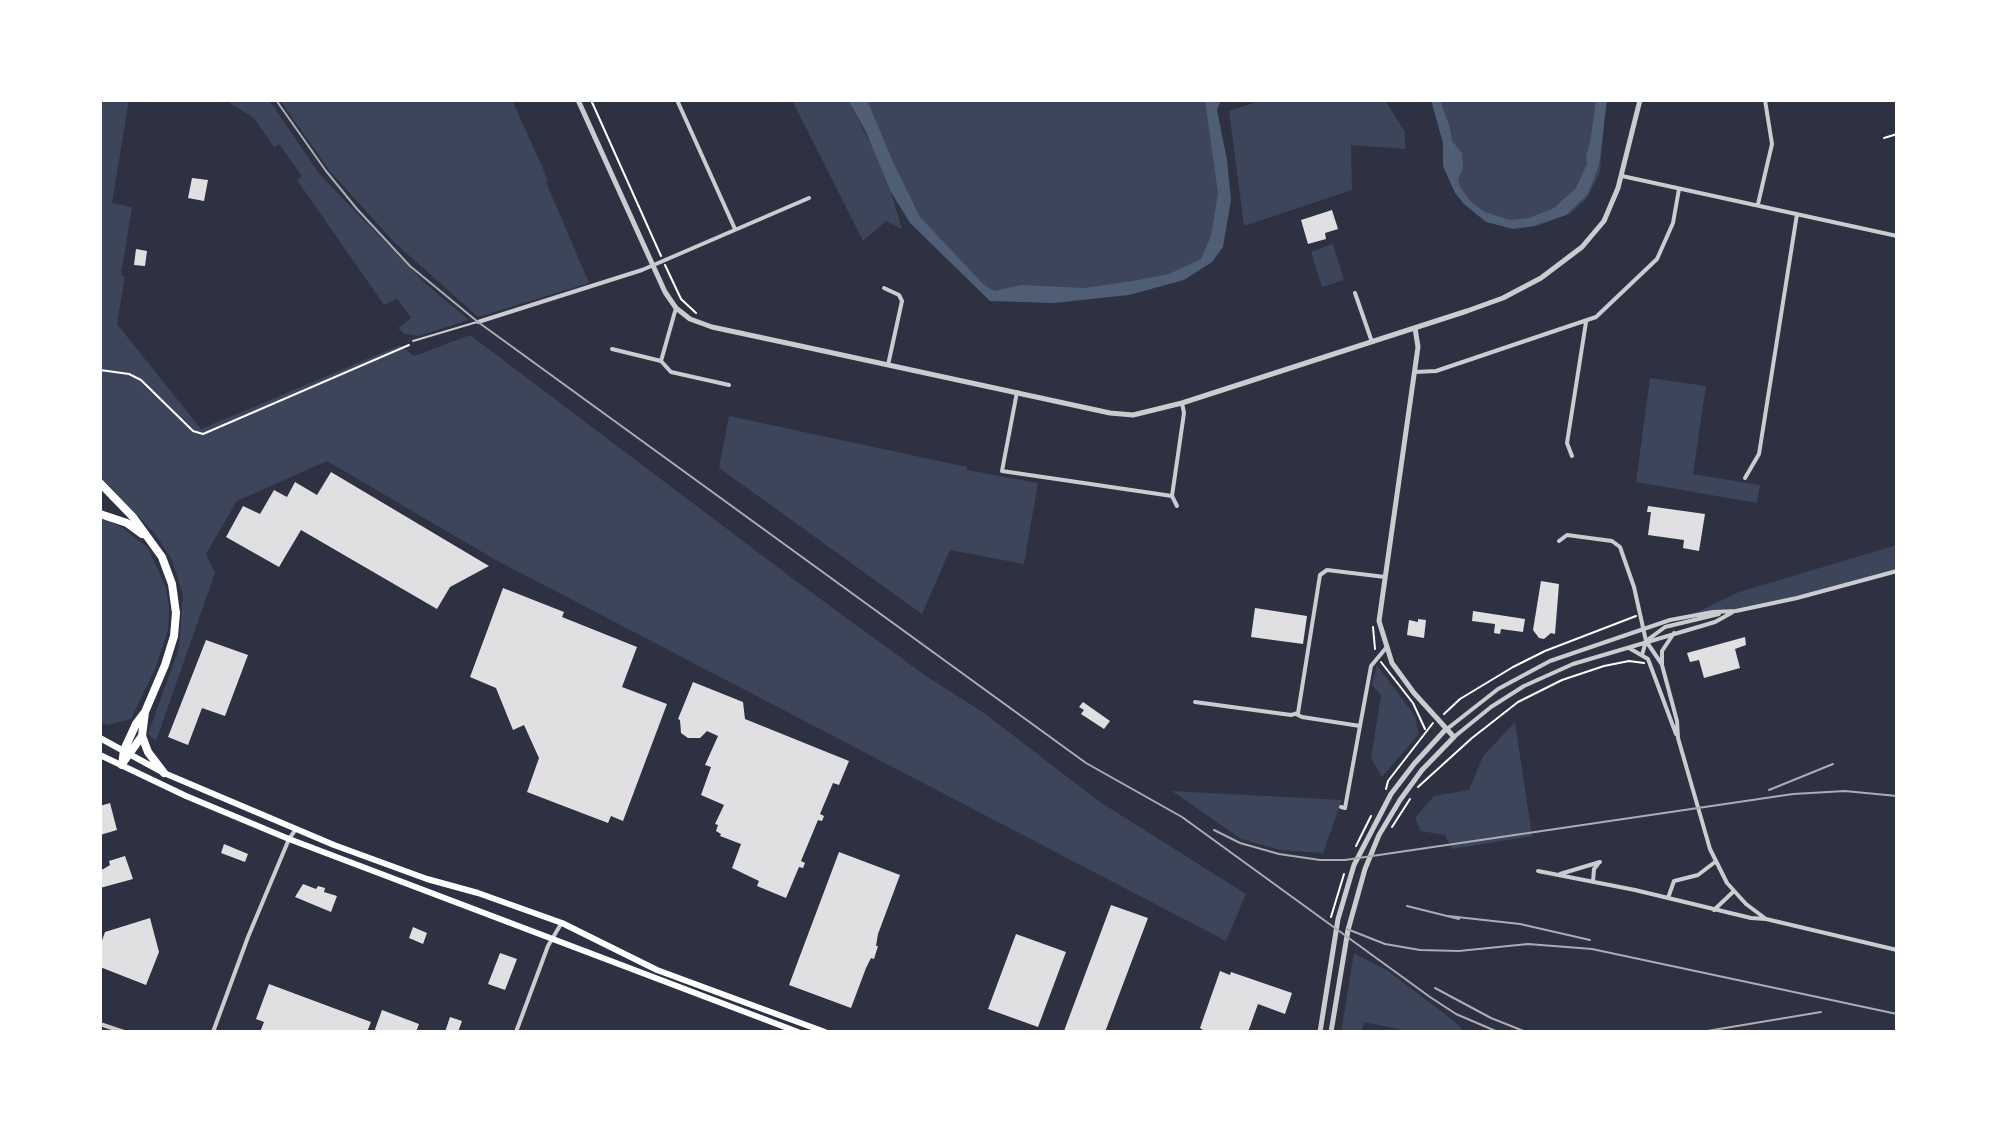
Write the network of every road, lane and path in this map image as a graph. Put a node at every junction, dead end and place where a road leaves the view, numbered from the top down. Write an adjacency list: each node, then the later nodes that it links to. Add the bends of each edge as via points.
1 (578, 100): 16 (street)
2 (591, 100): 15 (path)
3 (677, 100): 13 (street)
4 (1640, 100): 8 (street)
5 (1765, 100): 11 (street, via 1772,144)
6 (1897, 134): 7 (path)
7 (1884, 138)
8 (1621, 176): 9 (street); 23 (street, via 1604,221 1568,259 1503,298)
9 (1679, 189): 11 (street); 22 (street, via 1673,223 1657,259)
10 (809, 198): 13 (street)
11 (1758, 204): 12 (street)
12 (1797, 214): 14 (street); 36 (street, via 1759,454)
13 (735, 230): 15 (street)
14 (1897, 236)
15 (663, 261): 16 (street); 20 (path, via 681,299)
16 (652, 266): 19 (street); 21 (street)
17 (884, 288): 28 (street, via 902,301)
18 (1355, 293): 25 (street)
19 (676, 308): 27 (street); 28 (street, via 712,327)
20 (695, 313)
21 (478, 322): 24 (lane)
22 (1586, 322): 30 (street, via 1436,371); 34 (street, via 1567,443)
23 (1415, 328): 25 (street); 30 (street)
24 (413, 341): 29 (path, via 203,434 193,431 141,380)
25 (1372, 342): 33 (street)
26 (612, 349): 27 (street)
27 (661, 361): 31 (street, via 671,372)
28 (888, 365): 32 (street)
29 (100, 370)
30 (1415, 372): 45 (street)
31 (729, 385)
32 (1017, 392): 33 (street, via 1122,415); 38 (street, via 1002,471)
33 (1182, 403): 38 (street)
34 (1572, 456)
35 (1897, 471): 39 (street)
36 (1745, 478)
37 (100, 483): 43 (highway)
38 (1172, 496): 40 (street)
39 (1897, 496)
40 (1177, 506)
41 (100, 514): 43 (highway, via 127,523)
42 (1559, 541): 47 (street, via 1567,535 1612,541 1620,547)
43 (155, 547): 58 (highway, via 172,584 175,625 171,650)
44 (1897, 571): 46 (street)
45 (1385, 577): 52 (street, via 1379,621); 59 (street, via 1327,570 1320,575)
46 (1736, 611): 48 (street, via 1691,615); 49 (street); 50 (street, via 1665,627)
47 (1641, 614): 48 (street); 56 (path, via 1545,651)
48 (1644, 628): 50 (street); 61 (street, via 1520,676)
49 (1674, 633): 50 (street); 55 (street, via 1662,651)
50 (1646, 641): 51 (street); 53 (street); 55 (street)
51 (1627, 647): 53 (street); 64 (street, via 1524,686)
52 (1386, 648): 60 (street, via 1371,666); 61 (street, via 1400,675)
53 (1642, 655): 54 (street)
54 (1649, 661): 67 (street); 74 (path, via 1604,666 1518,702 1415,791)
55 (1662, 665): 67 (street)
56 (1460, 699)
57 (1195, 702): 59 (street)
58 (145, 712): 63 (highway); 68 (highway)
59 (1296, 714): 60 (street)
60 (1360, 726): 72 (street, via 1345,808)
61 (1446, 729): 64 (street); 93 (street, via 1401,780 1367,836 1345,891)
62 (1426, 730): 66 (path)
63 (142, 736): 68 (highway); 71 (highway)
64 (1454, 737): 94 (street, via 1422,770 1379,835 1358,886)
65 (100, 738): 68 (main road)
66 (1421, 738)
67 (1678, 738): 76 (street)
68 (128, 752): 70 (highway); 71 (main road)
69 (100, 755): 70 (main road)
70 (122, 765): 75 (main road)
71 (164, 773): 73 (main road)
72 (1341, 807)
73 (296, 829): 75 (street); 84 (main road)
74 (1391, 829)
75 (289, 839): 85 (main road); 89 (street)
76 (1715, 862): 80 (street); 81 (street, via 1698,875 1674,881)
77 (1538, 871): 78 (street)
78 (1558, 875): 79 (street); 79 (street, via 1600,862)
79 (1593, 882): 81 (street)
80 (1734, 891): 82 (street); 83 (street)
81 (1668, 898): 82 (street)
82 (1714, 910): 83 (street)
83 (1766, 919): 86 (street)
84 (562, 923): 85 (street); 92 (main road, via 657,970)
85 (551, 939): 90 (street); 91 (main road)
86 (1897, 950)
87 (100, 1024): 88 (street)
88 (124, 1032)
89 (213, 1032)
90 (516, 1032)
91 (798, 1032)
92 (825, 1032)
93 (1320, 1032)
94 (1331, 1032)

